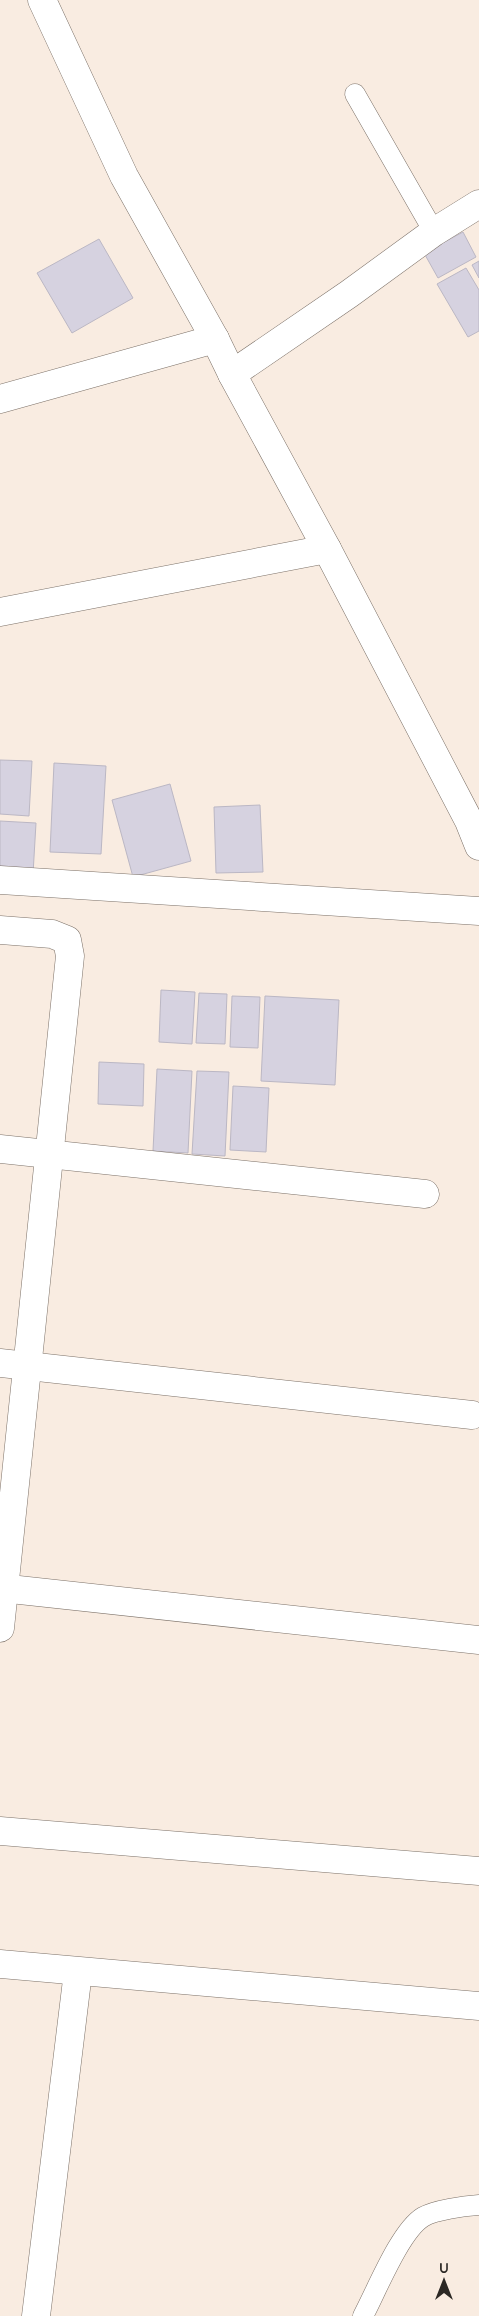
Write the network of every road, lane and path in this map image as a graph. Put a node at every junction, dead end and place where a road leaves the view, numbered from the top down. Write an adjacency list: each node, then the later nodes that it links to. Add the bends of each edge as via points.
1 (42, 0): 5 (street, via 124,176)
2 (355, 94): 4 (lane)
3 (479, 204): 4 (street)
4 (434, 232): 6 (street)
5 (215, 339): 6 (street); 7 (street)
6 (232, 374): 8 (street)
7 (0, 399)
8 (327, 549): 9 (street); 10 (street)
9 (0, 612)
10 (479, 846)
11 (0, 880): 12 (street)
12 (479, 911)
13 (0, 930): 15 (street, via 52,934 67,940 70,956)
14 (0, 1149): 15 (street)
15 (49, 1154): 16 (street); 18 (street)
16 (425, 1194)
17 (0, 1363): 18 (street)
18 (28, 1366): 19 (street); 20 (street)
19 (472, 1415)
20 (2, 1588): 21 (street); 22 (street)
21 (0, 1628)
22 (479, 1640)
23 (0, 1831): 24 (street)
24 (479, 1871)
25 (0, 1964): 26 (street)
26 (78, 1972): 27 (street); 29 (street)
27 (479, 2006)
28 (479, 2205): 30 (lane, via 462,2206 423,2217 409,2231)
29 (36, 2316)
30 (363, 2316)

